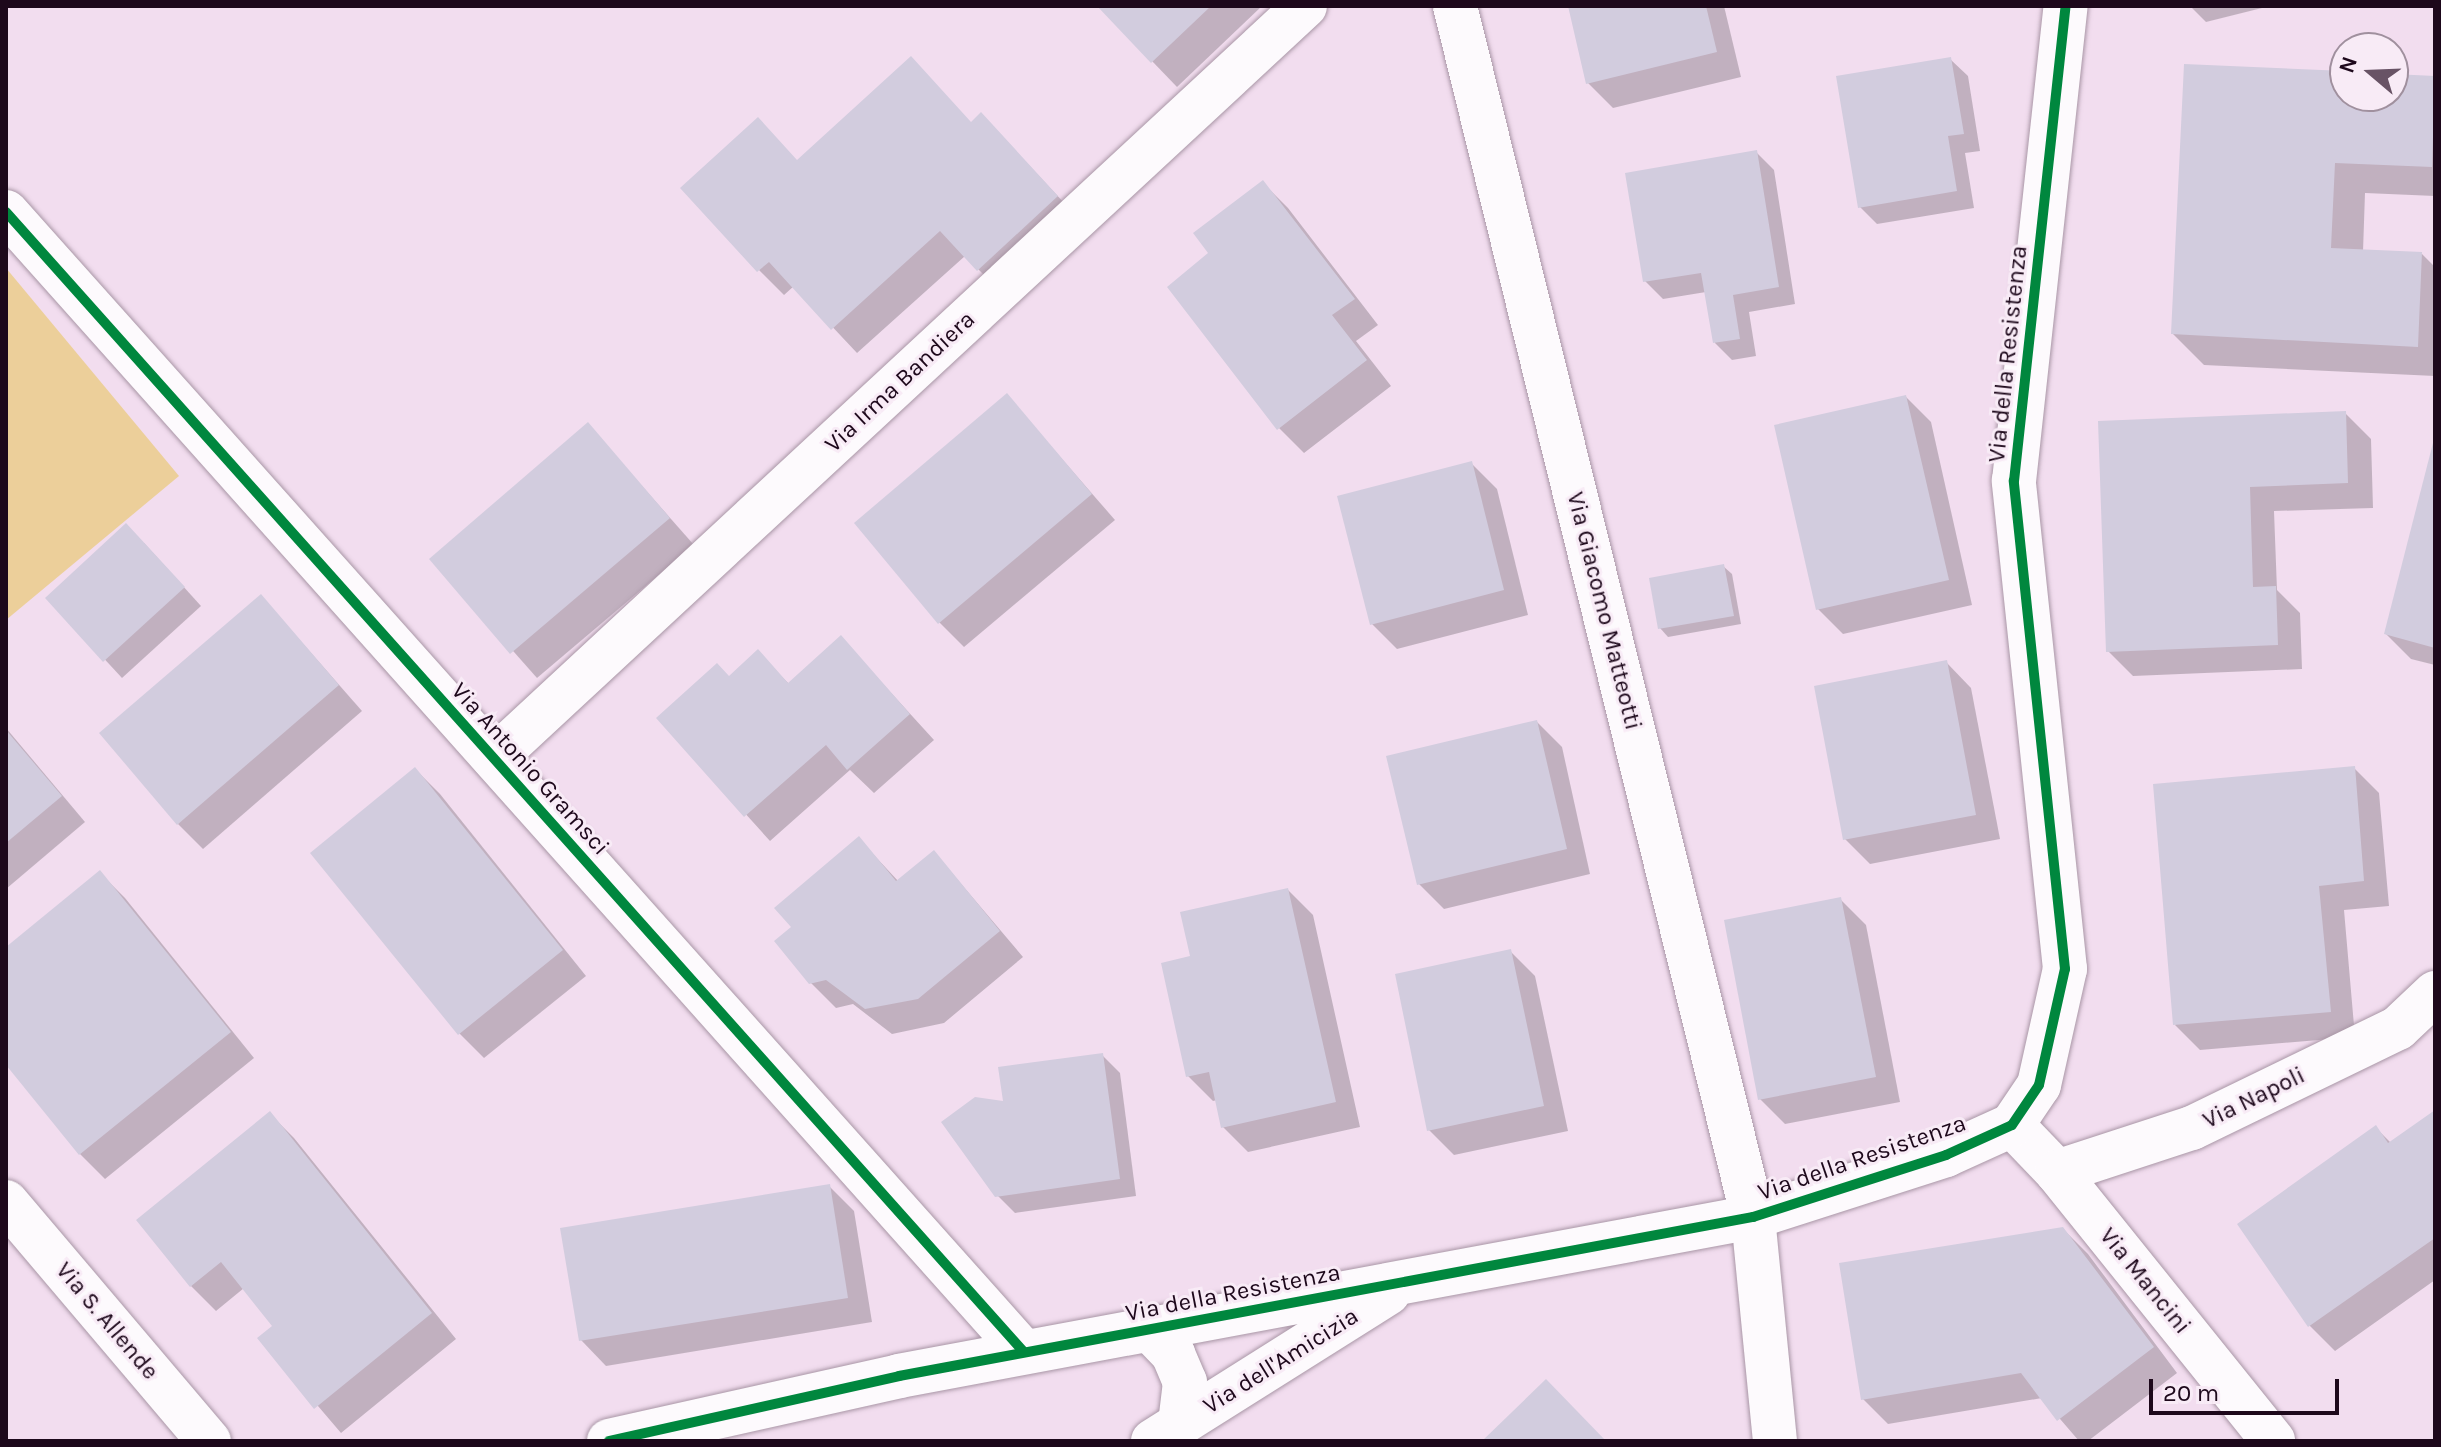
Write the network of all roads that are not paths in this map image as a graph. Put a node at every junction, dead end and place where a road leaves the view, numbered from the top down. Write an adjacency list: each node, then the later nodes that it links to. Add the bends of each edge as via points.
1 (1305, 6): 5 (street, Via Irma Bandiera)
2 (1455, 6): 10 (street, Via Giacomo Matteotti)
3 (2066, 6): 7 (street, Via della Resistenza, via 2014,481 2065,969 2039,1085)
4 (6, 212): 5 (street, Via Antonio Gramsci)
5 (494, 758): 13 (street, Via Antonio Gramsci)
6 (2435, 993): 8 (street, Via Napoli, via 2398,1028 2192,1128)
7 (2012, 1125): 8 (street, Via Mancini); 10 (street, Via della Resistenza, via 1946,1155)
8 (2057, 1172): 18 (street, Via Mancini)
9 (6, 1202): 15 (street, Via S. Allende)
10 (1753, 1217): 11 (street, Via della Resistenza); 17 (street, Via Giacomo Matteotti)
11 (1408, 1280): 12 (street, Via della Resistenza); 14 (street, Via dell'Amicizia)
12 (1149, 1329): 13 (street, Via della Resistenza); 14 (street, via 1173,1354 1185,1382)
13 (1024, 1352): 16 (street, Via della Resistenza)
14 (1166, 1432)
15 (209, 1441)
16 (609, 1441)
17 (1775, 1441)
18 (2273, 1441)

